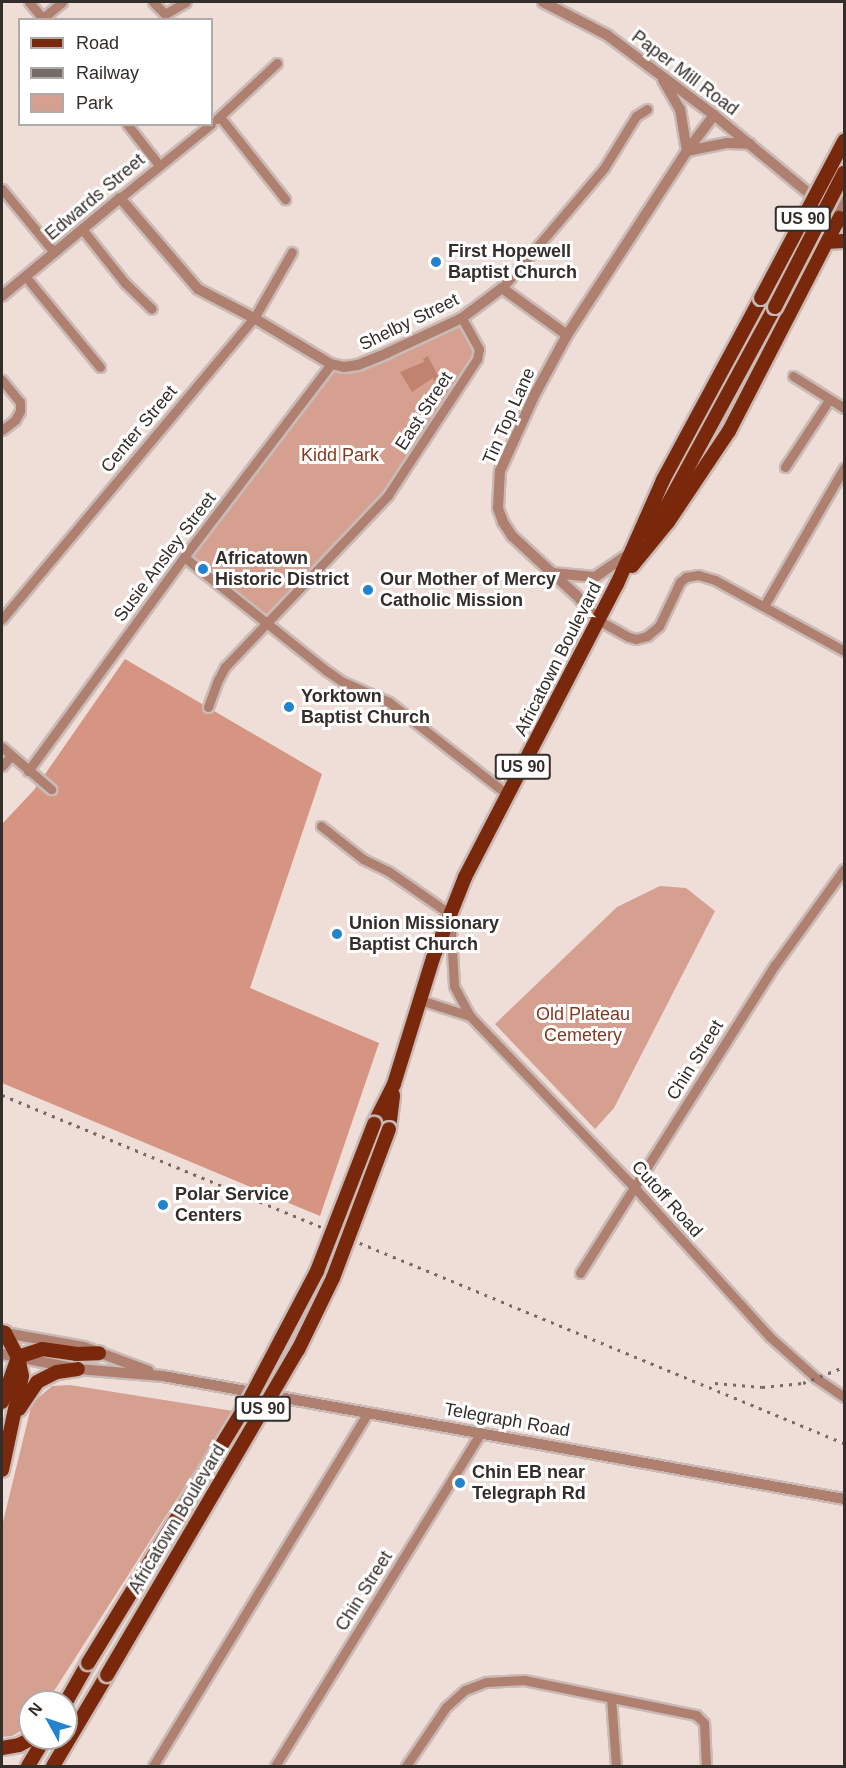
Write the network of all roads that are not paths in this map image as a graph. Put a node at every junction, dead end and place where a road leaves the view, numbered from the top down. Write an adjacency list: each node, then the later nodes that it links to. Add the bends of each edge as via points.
1 (29, 2): 6 (street)
2 (62, 2): 7 (street)
3 (153, 2): 4 (street, via 165,14)
4 (186, 2)
5 (543, 2): 9 (street, Paper Mill Road, via 608,34)
6 (42, 18)
7 (44, 18)
8 (277, 63): 12 (street, Edwards Street)
9 (660, 75): 11 (street, Paper Mill Road); 18 (street, via 680,109)
10 (646, 110): 32 (street, Shelby Street, via 636,116 604,168)
11 (714, 115): 17 (street, Paper Mill Road); 18 (street, Tin Top Lane)
12 (220, 117): 13 (street, Edwards Street); 24 (street)
13 (213, 122)
14 (129, 126): 20 (street)
15 (208, 126): 20 (street, Edwards Street)
16 (844, 141): 47 (main road, Africatown Boulevard / US 90, bridge, via 663,480)
17 (751, 144): 18 (street, via 727,143); 25 (street, Paper Mill Road)
18 (687, 151): 37 (street, Tin Top Lane)
19 (844, 160): 25 (street)
20 (159, 165): 23 (street, Edwards Street)
21 (844, 173): 47 (main road, Africatown Boulevard / US 90, bridge, via 668,504)
22 (2, 189): 29 (street)
23 (120, 198): 26 (street, Edwards Street); 35 (street, via 198,289)
24 (285, 200)
25 (842, 221): 28 (main road)
26 (82, 229): 29 (street, Edwards Street); 34 (street, via 125,283)
27 (844, 241): 28 (main road)
28 (826, 242): 50 (main road, via 729,431 668,522)
29 (54, 252): 31 (street, Edwards Street)
30 (292, 252): 35 (street, Center Street)
31 (25, 276): 33 (street, Edwards Street); 39 (street)
32 (502, 288): 36 (street, Shelby Street); 37 (street)
33 (2, 296)
34 (152, 309)
35 (254, 318): 38 (street); 52 (street, Center Street)
36 (462, 318): 38 (street, Shelby Street, via 358,365); 54 (street, East Street, via 479,349 477,359 388,495)
37 (567, 335): 49 (street, Tin Top Lane, via 506,454 498,488 503,522 512,536)
38 (331, 364): 48 (street, Susie Ansley Street)
39 (99, 367)
40 (793, 376): 42 (street)
41 (2, 380): 44 (street, via 20,402 15,420)
42 (829, 400): 43 (street); 45 (street)
43 (844, 408)
44 (2, 430)
45 (785, 467)
46 (844, 468): 51 (street)
47 (633, 551): 49 (street, via 595,577); 50 (main road, Africatown Boulevard / US 90)
48 (184, 557): 54 (street); 60 (street, Susie Ansley Street)
49 (552, 573): 53 (street, Tin Top Lane)
50 (617, 584): 53 (main road, Africatown Boulevard / US 90)
51 (764, 606): 53 (street, via 715,580 692,575 675,588 659,626 647,636 629,637); 55 (street)
52 (2, 619)
53 (598, 620): 62 (main road, Africatown Boulevard / US 90)
54 (267, 621): 56 (street, East Street, via 225,667); 62 (street, via 343,682 389,702)
55 (844, 651)
56 (208, 707)
57 (2, 747): 58 (street)
58 (11, 756): 59 (street); 60 (street)
59 (2, 766)
60 (28, 771): 61 (street)
61 (51, 789)
62 (508, 795): 65 (main road, Africatown Boulevard / US 90)
63 (321, 826): 65 (street, via 363,859 388,871)
64 (844, 869): 69 (street, Chin Street, via 775,964)
65 (450, 914): 66 (main road, Africatown Boulevard / US 90); 67 (street, Cutoff Road, via 454,986)
66 (420, 1000): 67 (street, Cutoff Road); 68 (main road, Africatown Boulevard / US 90)
67 (470, 1016): 69 (street, Cutoff Road)
68 (394, 1084): 84 (main road, Africatown Boulevard / US 90, bridge, via 374,1124 317,1272 285,1333 247,1404); 91 (main road, Africatown Boulevard / US 90, bridge, via 389,1129 333,1278 298,1350)
69 (635, 1188): 70 (street, Chin Street); 77 (street, Cutoff Road, via 770,1337)
70 (580, 1273)
71 (3, 1333): 72 (street, Telegraph Road); 74 (main road)
72 (99, 1353): 74 (main road, via 42,1349); 76 (street, Telegraph Road)
73 (2, 1354): 74 (street, Telegraph Road)
74 (18, 1357): 75 (street, Telegraph Road); 78 (main road); 80 (main road, via 22,1376)
75 (78, 1369): 76 (street, Telegraph Road); 80 (main road, via 57,1372 37,1382)
76 (163, 1376): 79 (street, Telegraph Road)
77 (844, 1397)
78 (2, 1402)
79 (368, 1413): 81 (street, Telegraph Road); 92 (street)
80 (13, 1419): 82 (main road)
81 (481, 1433): 83 (street, Telegraph Road); 89 (street, Chin Street)
82 (2, 1470)
83 (844, 1498)
84 (73, 1690)
85 (611, 1698): 93 (street, via 524,1680 486,1682 465,1690 446,1707); 94 (street); 95 (street, via 696,1715 704,1723)
86 (18, 1745): 87 (main road)
87 (2, 1748)
88 (38, 1750): 90 (main road)
89 (279, 1765)
90 (28, 1767)
91 (53, 1767)
92 (153, 1767)
93 (406, 1767)
94 (616, 1767)
95 (706, 1767)

